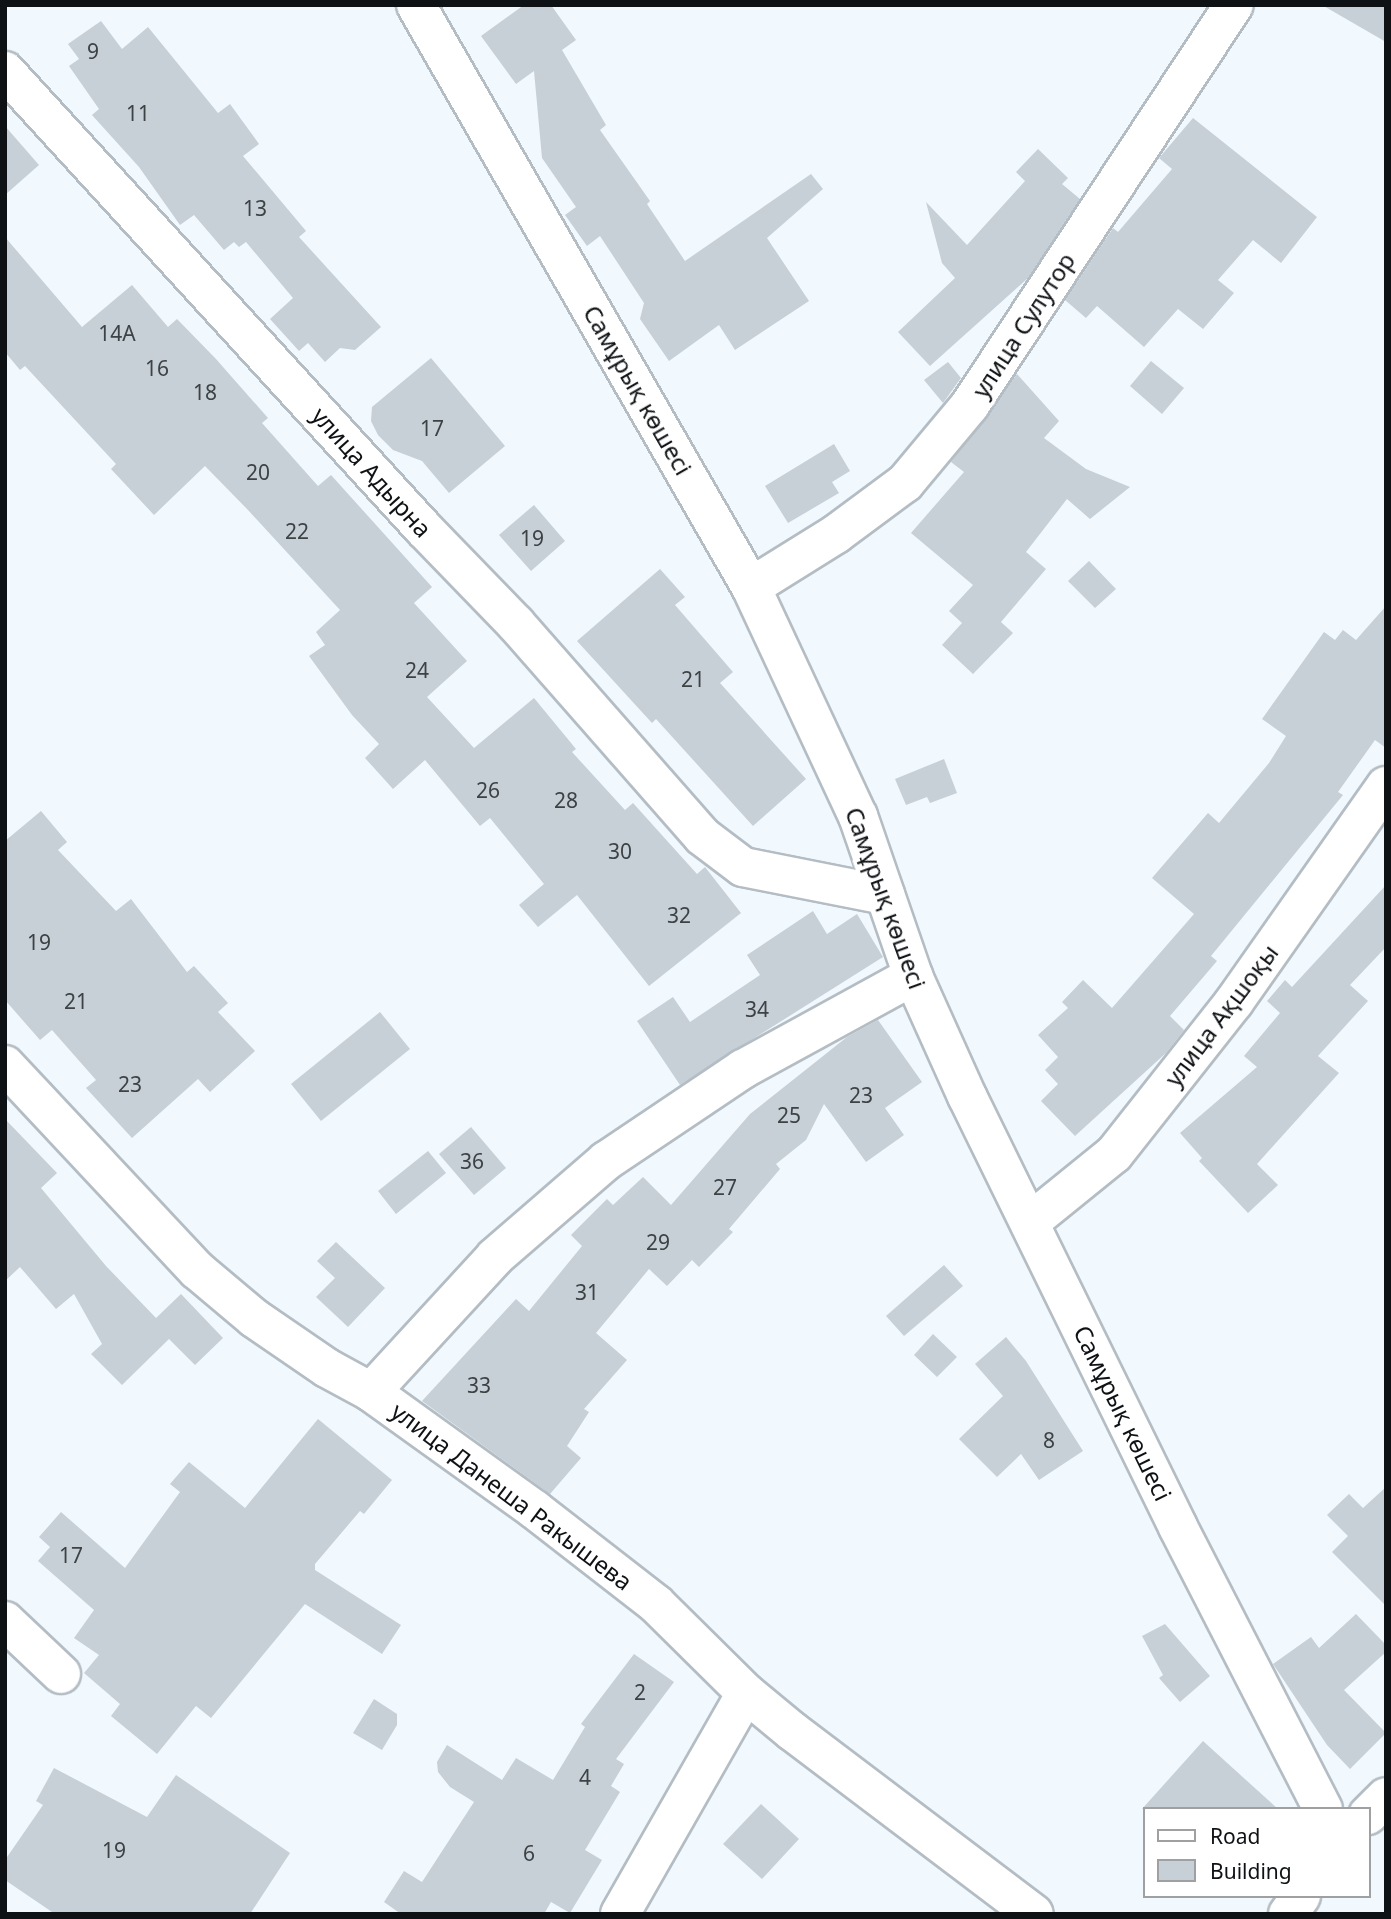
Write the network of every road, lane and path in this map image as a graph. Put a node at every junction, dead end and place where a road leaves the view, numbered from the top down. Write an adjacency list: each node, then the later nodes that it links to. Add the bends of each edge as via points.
1 (416, 5): 4 (street, Самұрық көшесі)
2 (1234, 5): 4 (street, улица Сулутор, via 970,405 905,483 836,534)
3 (5, 71): 6 (street, улица Адырна, via 516,624 702,836 743,867)
4 (751, 587): 6 (street, Самұрық көшесі, via 858,817)
5 (1386, 786): 9 (street, улица Ақшоқы, via 1234,1002 1114,1154)
6 (885, 895): 7 (street, Самұрық көшесі)
7 (913, 976): 9 (street, Самұрық көшесі); 10 (street, via 743,1069 606,1161 495,1257)
8 (5, 1065): 10 (street, улица Данеша Ракышева, via 197,1270 327,1368)
9 (1030, 1222): 15 (street, Самұрық көшесі, via 1178,1527)
10 (372, 1392): 13 (street, улица Данеша Ракышева, via 656,1604)
11 (5, 1621): 12 (street)
12 (61, 1674)
13 (746, 1693): 18 (street); 19 (street, улица Данеша Ракышева)
14 (1386, 1797): 16 (street)
15 (1322, 1807)
16 (1370, 1813)
17 (1300, 1898): 20 (street)
18 (620, 1914)
19 (1034, 1914)
20 (1288, 1914)

